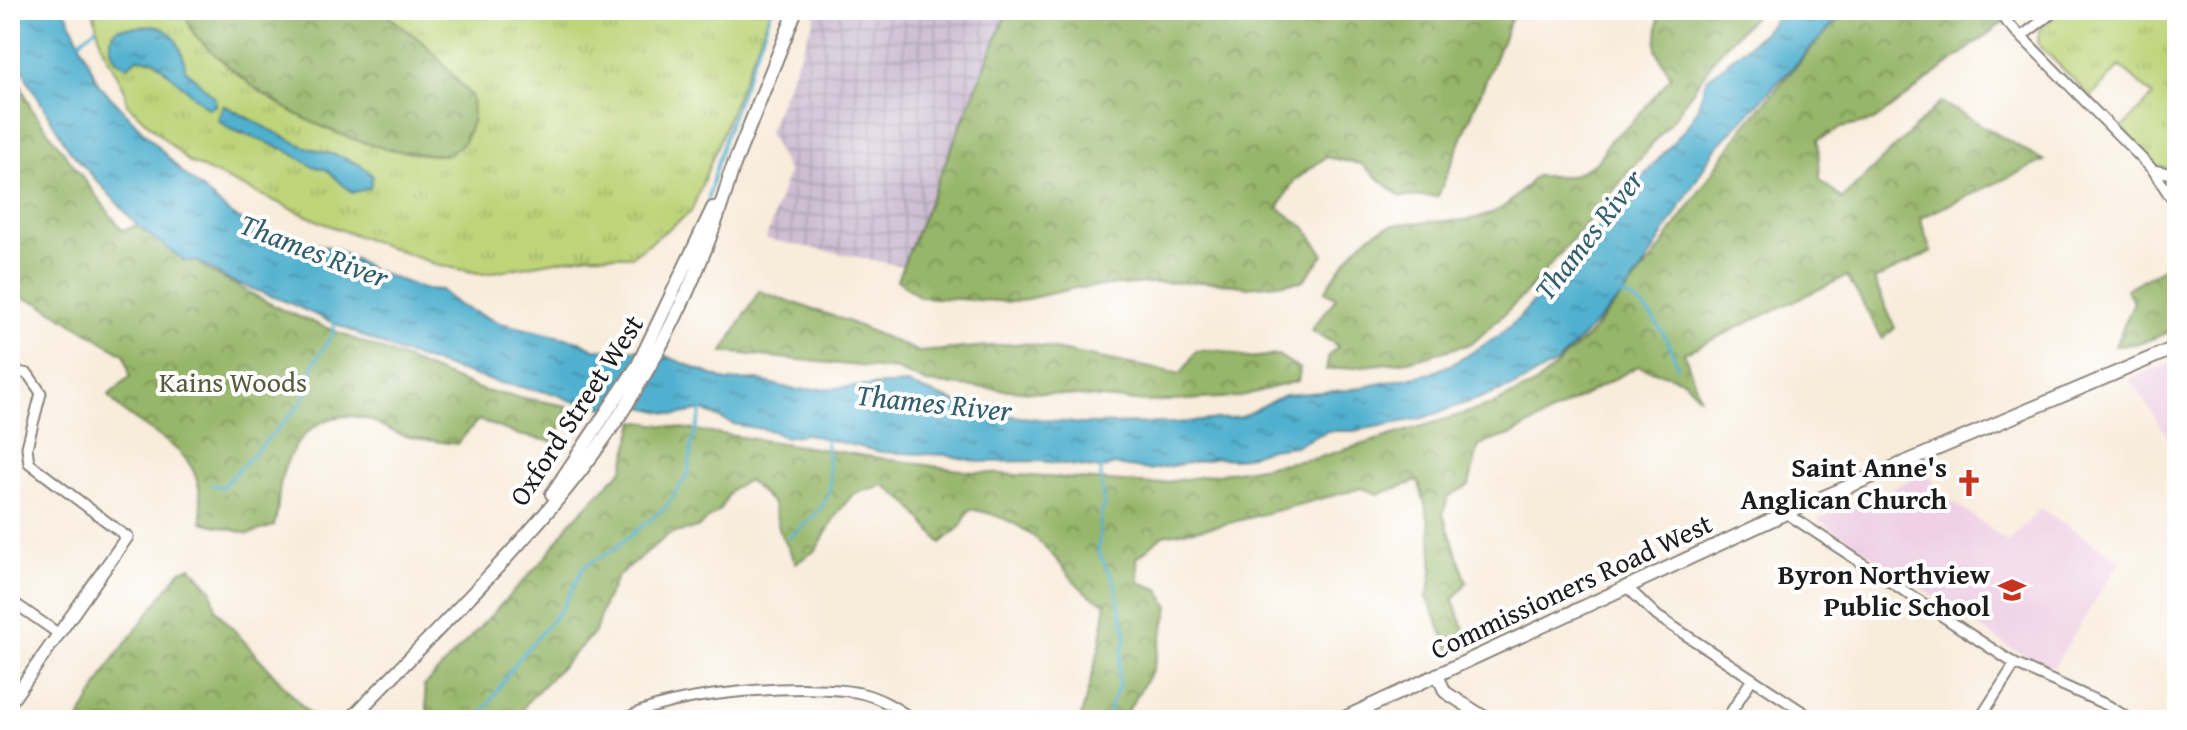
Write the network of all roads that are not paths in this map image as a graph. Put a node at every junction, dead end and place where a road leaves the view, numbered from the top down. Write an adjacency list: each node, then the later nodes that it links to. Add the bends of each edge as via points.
1 (796, 10): 19 (main road, Oxford Street West, via 717,210 638,365 573,472 518,543)
2 (1995, 10): 4 (street)
3 (2056, 10): 4 (street)
4 (2022, 36): 5 (street)
5 (2153, 170): 6 (street); 7 (street)
6 (2177, 175)
7 (2177, 207)
8 (2177, 347): 10 (main road, Commissioners Road West)
9 (10, 370): 11 (street, via 28,374 41,393 27,447 29,463)
10 (1786, 513): 12 (main road, Commissioners Road West); 15 (street)
11 (127, 537): 14 (street)
12 (1627, 587): 16 (main road, Commissioners Road West); 17 (street, via 1657,616)
13 (10, 600): 14 (street)
14 (59, 634): 18 (street)
15 (2015, 664): 26 (street); 27 (street)
16 (1437, 674): 22 (main road, Commissioners Road West); 23 (street, via 1445,692)
17 (1752, 679): 24 (street); 25 (street)
18 (10, 703)
19 (350, 720)
20 (624, 720): 21 (street, via 655,707 745,691 856,692)
21 (914, 720)
22 (1340, 720)
23 (1489, 720)
24 (1726, 720)
25 (1815, 720)
26 (1979, 720)
27 (2131, 720)

